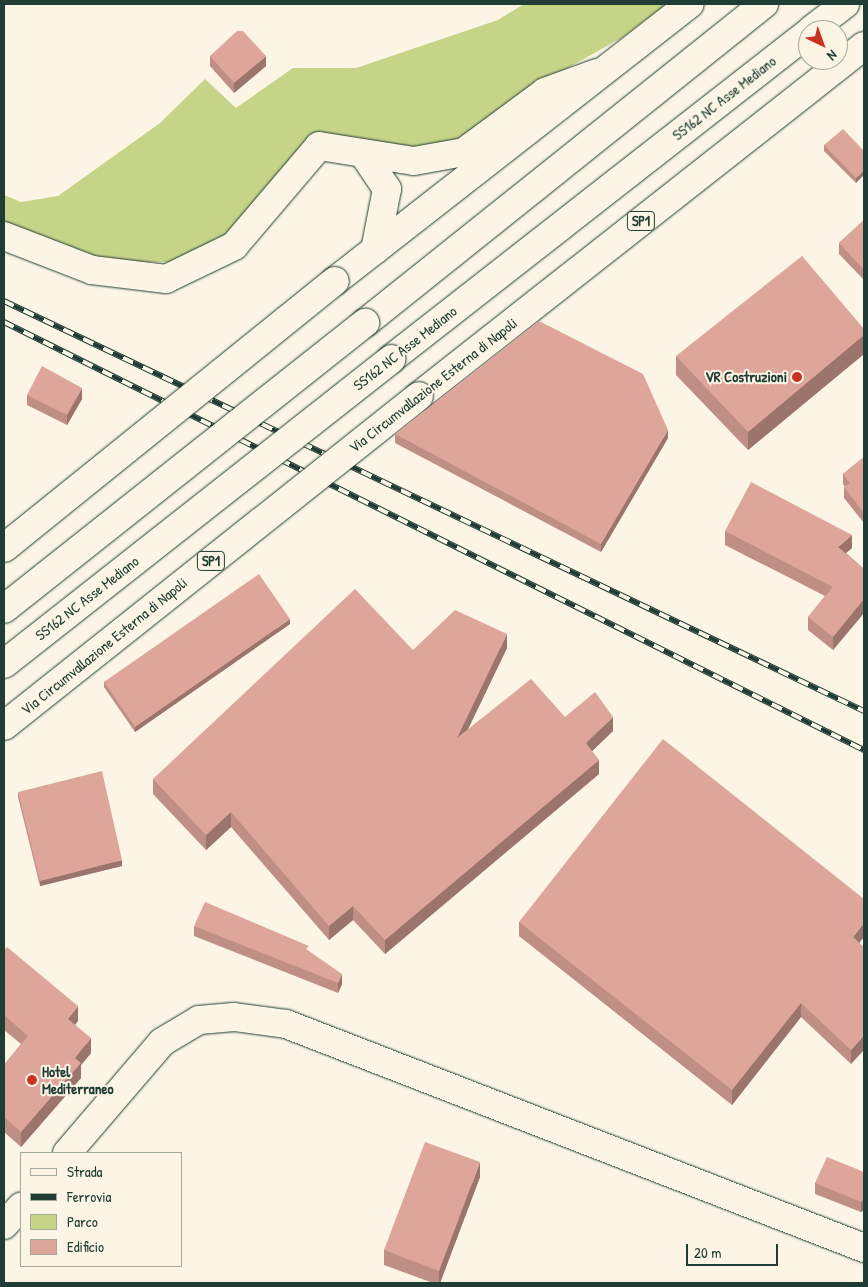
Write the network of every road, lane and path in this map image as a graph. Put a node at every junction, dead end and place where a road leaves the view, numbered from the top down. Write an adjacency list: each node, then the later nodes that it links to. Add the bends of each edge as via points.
1 (690, 4): 7 (main road)
2 (764, 4): 12 (main road, bridge)
3 (845, 4): 4 (main road)
4 (824, 20)
5 (798, 40): 13 (main road, SS162 NC Asse Mediano, bridge)
6 (864, 46): 14 (main road, Via Circumvallazione Esterna di Napoli / SP1, bridge)
7 (603, 71): 8 (main road, via 545,92 464,152 414,161); 10 (main road)
8 (364, 155): 9 (main road, via 319,146 234,246 166,278 92,270); 10 (main road, via 387,189)
9 (4, 236)
10 (375, 250): 11 (main road, bridge)
11 (4, 548)
12 (4, 609)
13 (4, 664)
14 (4, 726)
15 (68, 1152): 18 (main road, via 162,1042 199,1020 234,1017 286,1024)
16 (20, 1208): 17 (main road)
17 (4, 1226)
18 (864, 1248)

